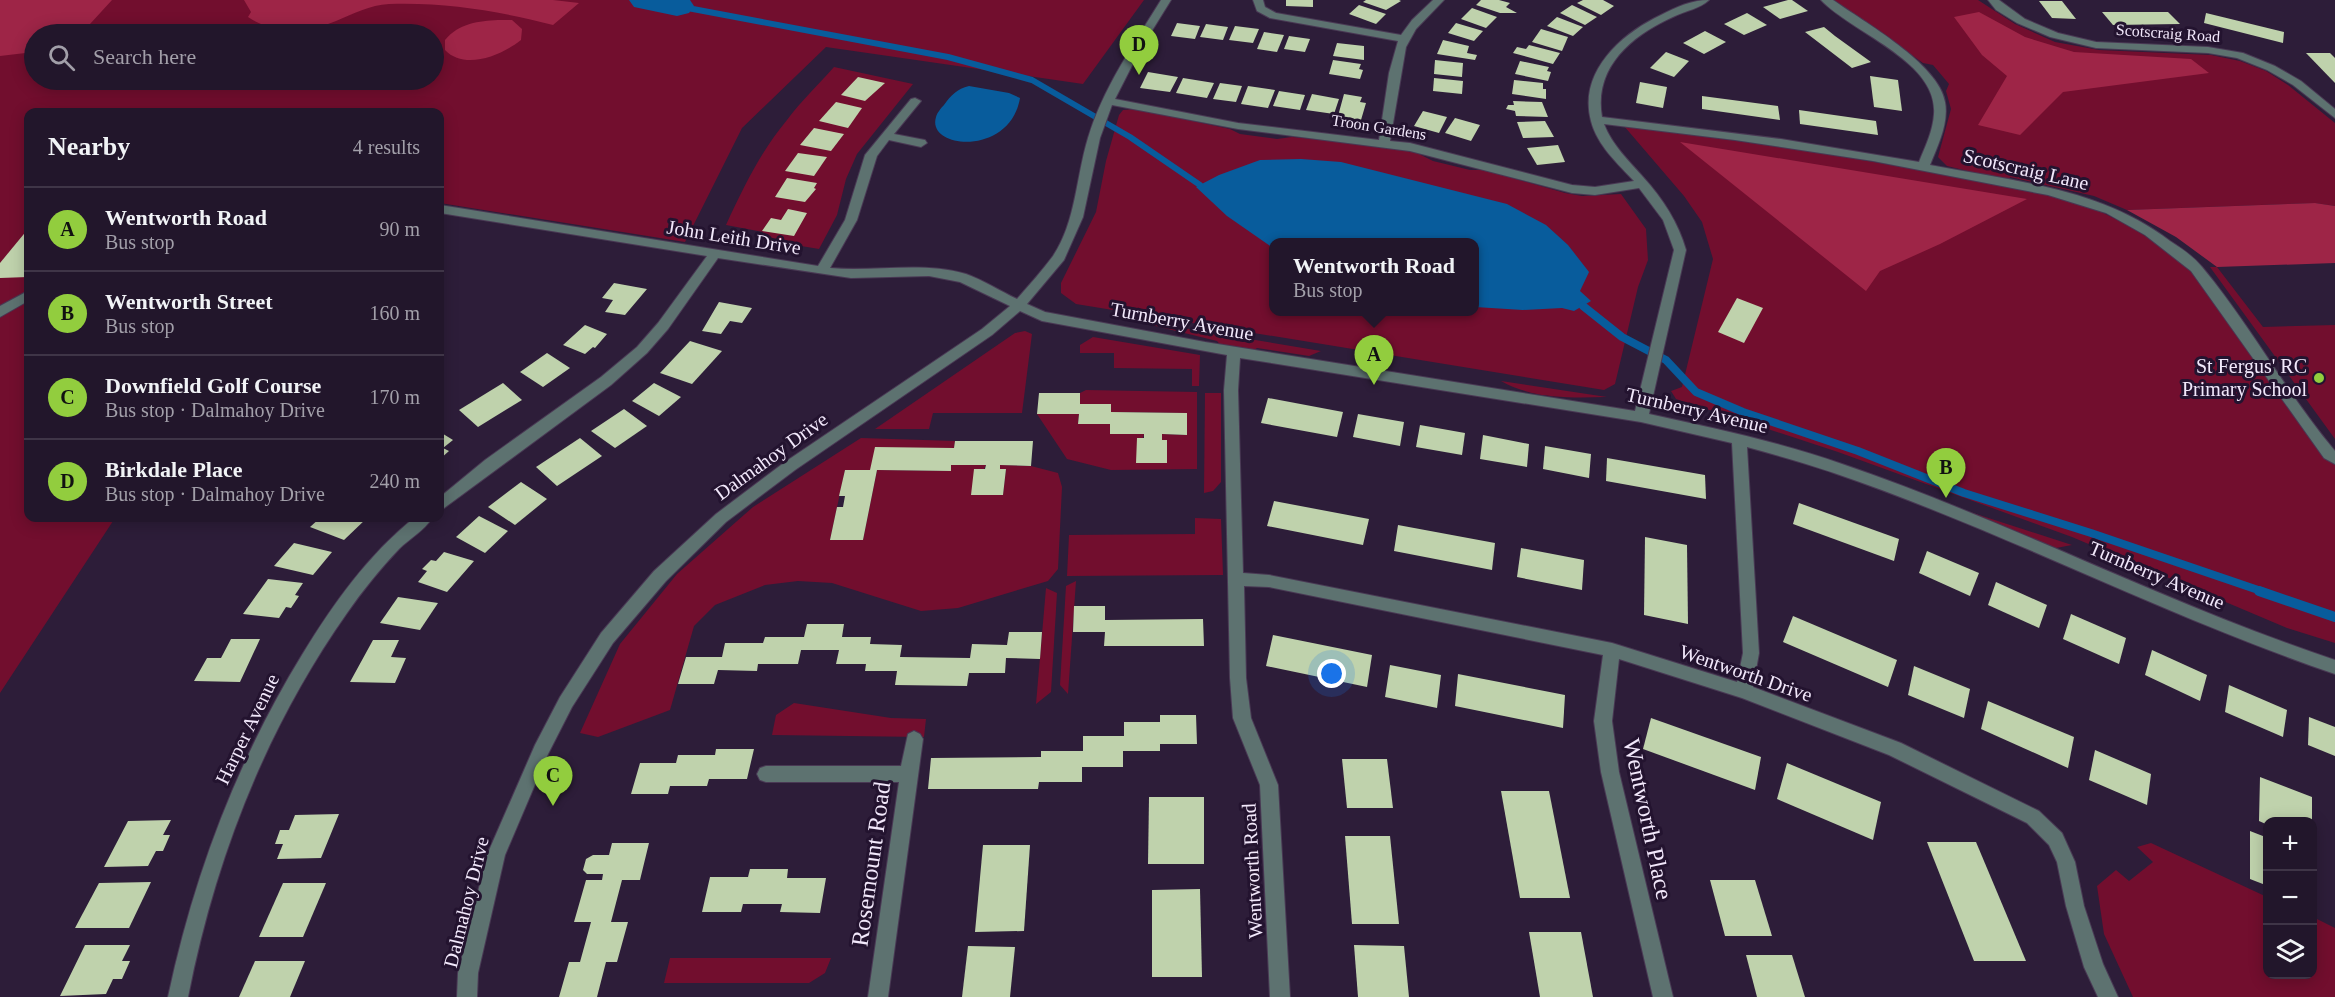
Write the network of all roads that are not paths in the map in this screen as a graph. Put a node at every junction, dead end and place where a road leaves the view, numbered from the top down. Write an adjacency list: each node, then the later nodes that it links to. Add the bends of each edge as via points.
1 (1166, 0): 9 (street, Dalmahoy Drive)
2 (1258, 0): 7 (street, via 1264,13 1274,16)
3 (1439, 0): 7 (street)
4 (1704, 0): 11 (street, via 1643,28 1616,48 1600,72 1594,100)
5 (1826, 0): 15 (street, via 1916,64 1938,91 1942,105 1939,128)
6 (1993, 0): 10 (street, Scotscraig Road, via 2021,21 2054,35 2096,45 2239,55 2298,83)
7 (1403, 39): 13 (street)
8 (915, 100): 12 (street)
9 (1108, 101): 13 (street, Troon Gardens, via 1238,126); 21 (street, Dalmahoy Drive, via 1094,138 1077,217 1059,257)
10 (2335, 115)
11 (1596, 120): 15 (street, Scotscraig Lane, via 1741,136); 16 (street, via 1607,143)
12 (886, 136): 14 (street); 19 (street, via 871,155 851,220)
13 (1384, 142): 16 (street, Troon Gardens, via 1572,189 1595,191)
14 (921, 143)
15 (1923, 166): 26 (street, Scotscraig Lane, via 2098,206 2170,245 2196,268)
16 (1642, 184): 24 (street, via 1676,230 1680,250)
17 (444, 209): 18 (street, John Leith Drive)
18 (715, 254): 19 (street, John Leith Drive); 27 (street, via 642,350)
19 (822, 271): 21 (street, John Leith Drive, via 929,272 963,278)
20 (24, 297): 22 (street)
21 (1019, 305): 23 (street, Turnberry Avenue, via 1042,316); 37 (street, Dalmahoy Drive, via 987,332 790,466 721,518 660,576 607,638 566,702 496,855 468,973)
22 (0, 312)
23 (1234, 352): 24 (street, Turnberry Avenue); 29 (street, Wentworth Road, via 1231,390)
24 (1641, 417): 25 (street, Turnberry Avenue)
25 (1739, 439): 31 (street, Turnberry Avenue, via 1837,468 1920,499 2261,642); 32 (street, via 1751,653)
26 (2335, 458)
27 (444, 502)
28 (420, 522): 36 (street, Harper Avenue, via 377,560 338,612 282,704 232,806 206,882)
29 (1235, 579): 30 (street, Wentworth Drive, via 1269,581); 39 (street, Wentworth Road, via 1242,718 1269,785)
30 (1612, 650): 32 (street, Wentworth Drive); 40 (street, Wentworth Place, via 1603,721 1610,772)
31 (2335, 667)
32 (1744, 691): 41 (street, Wentworth Drive, via 1895,749 2033,817 2056,838 2066,862 2075,906)
33 (914, 739): 35 (street, Rosemount Road)
34 (766, 774): 35 (street)
35 (909, 774): 38 (street, Rosemount Road)
36 (178, 997)
37 (467, 997)
38 (878, 997)
39 (1280, 997)
40 (1663, 997)
41 (2108, 997)

